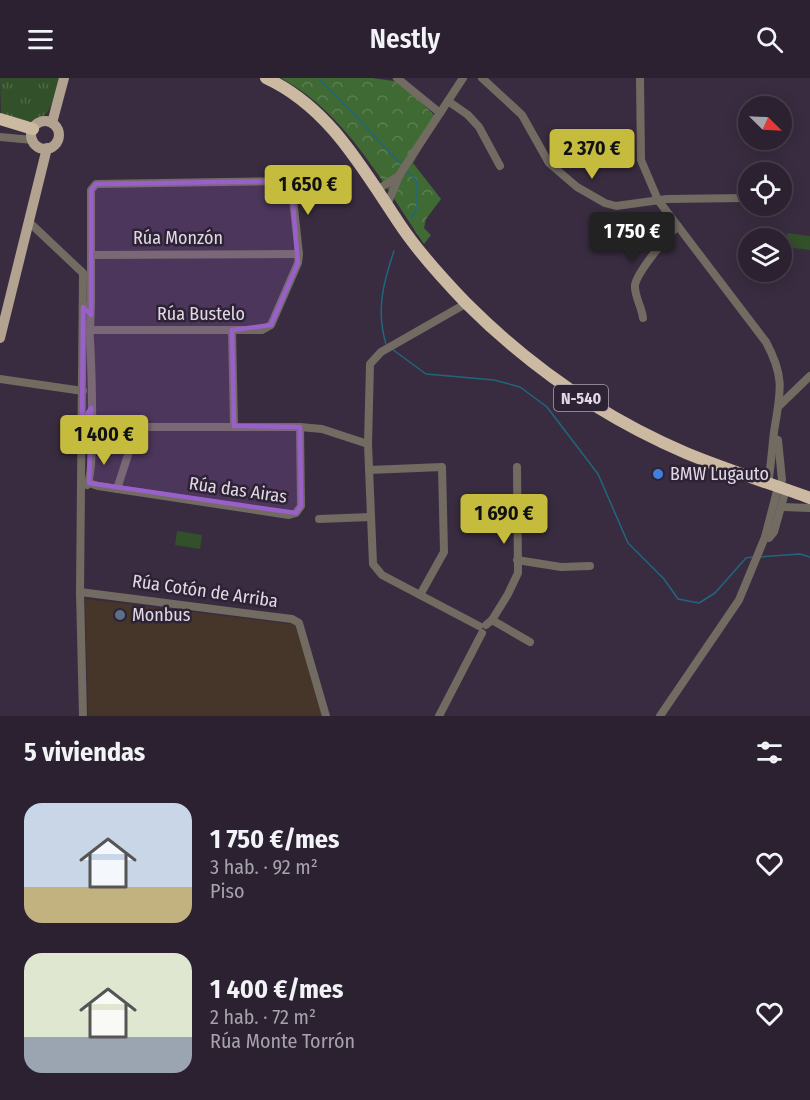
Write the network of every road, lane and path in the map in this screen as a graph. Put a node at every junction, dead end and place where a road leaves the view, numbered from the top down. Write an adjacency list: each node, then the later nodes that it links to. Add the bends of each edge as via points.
1 (64, 78): 10 (main road)
2 (266, 78): 16 (highway, N-540, via 307,103 329,123)
3 (397, 78): 8 (street)
4 (463, 78): 7 (street)
5 (482, 78): 18 (street, via 522,115 549,163 577,187 616,206)
6 (640, 78): 18 (street, via 641,160)
7 (448, 102): 8 (street); 14 (street, via 479,127)
8 (440, 112): 15 (street)
9 (0, 119): 11 (highway)
10 (52, 123): 11 (main road, via 43,122); 13 (main road, via 59,136 54,146)
11 (33, 135): 12 (street); 13 (main road, via 38,147)
12 (0, 137)
13 (47, 148): 20 (main road)
14 (500, 166)
15 (400, 174): 16 (street); 19 (street)
16 (377, 190): 19 (highway, N-540)
17 (738, 198): 18 (street)
18 (658, 200): 21 (street)
19 (387, 205): 24 (highway, N-540, via 420,252)
20 (30, 223): 25 (street, via 84,273); 29 (main road)
21 (678, 226): 26 (street, via 635,285); 33 (street, via 766,342 781,384)
22 (299, 254): 23 (street, Rúa Monzón); 23 (street, via 291,181 96,184 91,190); 28 (street, Rúa Bustelo, via 271,325 262,330)
23 (92, 255): 25 (street)
24 (467, 303): 40 (street, via 377,354 370,364); 44 (highway, N-540, via 524,355 581,398 687,453)
25 (87, 305): 27 (street); 32 (street)
26 (643, 318)
27 (90, 330): 28 (street, Rúa Bustelo); 35 (street)
28 (232, 330): 36 (street)
29 (0, 338)
30 (810, 376): 33 (street)
31 (0, 379): 32 (street)
32 (83, 391): 34 (street)
33 (780, 405): 39 (street)
34 (82, 424): 35 (street, via 88,419); 43 (street)
35 (92, 425): 37 (street); 43 (street)
36 (234, 426): 37 (street); 38 (street)
37 (137, 427): 45 (street)
38 (300, 427): 40 (street, via 322,429); 45 (street, Rúa das Airas, via 301,506 296,513)
39 (773, 439): 44 (street); 44 (street, via 778,440)
40 (368, 444): 42 (street)
41 (517, 467): 51 (street)
42 (369, 470): 48 (street); 54 (street, via 442,467 444,552)
43 (86, 483): 45 (street, Rúa das Airas); 53 (street)
44 (778, 486): 46 (highway, N-540); 47 (street); 50 (street)
45 (117, 489)
46 (810, 500): 47 (street)
47 (782, 507): 50 (street, via 774,532)
48 (371, 517): 49 (street); 54 (street, via 373,564 382,574)
49 (319, 519)
50 (765, 537): 60 (street, via 739,600)
51 (518, 560): 52 (street, via 561,567); 55 (street, via 518,573)
52 (590, 566)
53 (80, 592): 57 (street); 58 (street, Rúa Cotón de Arriba, via 292,619 299,623)
54 (420, 595): 55 (street)
55 (485, 626): 56 (street); 59 (street)
56 (530, 642)
57 (83, 716)
58 (326, 716)
59 (439, 716)
60 (660, 716)

